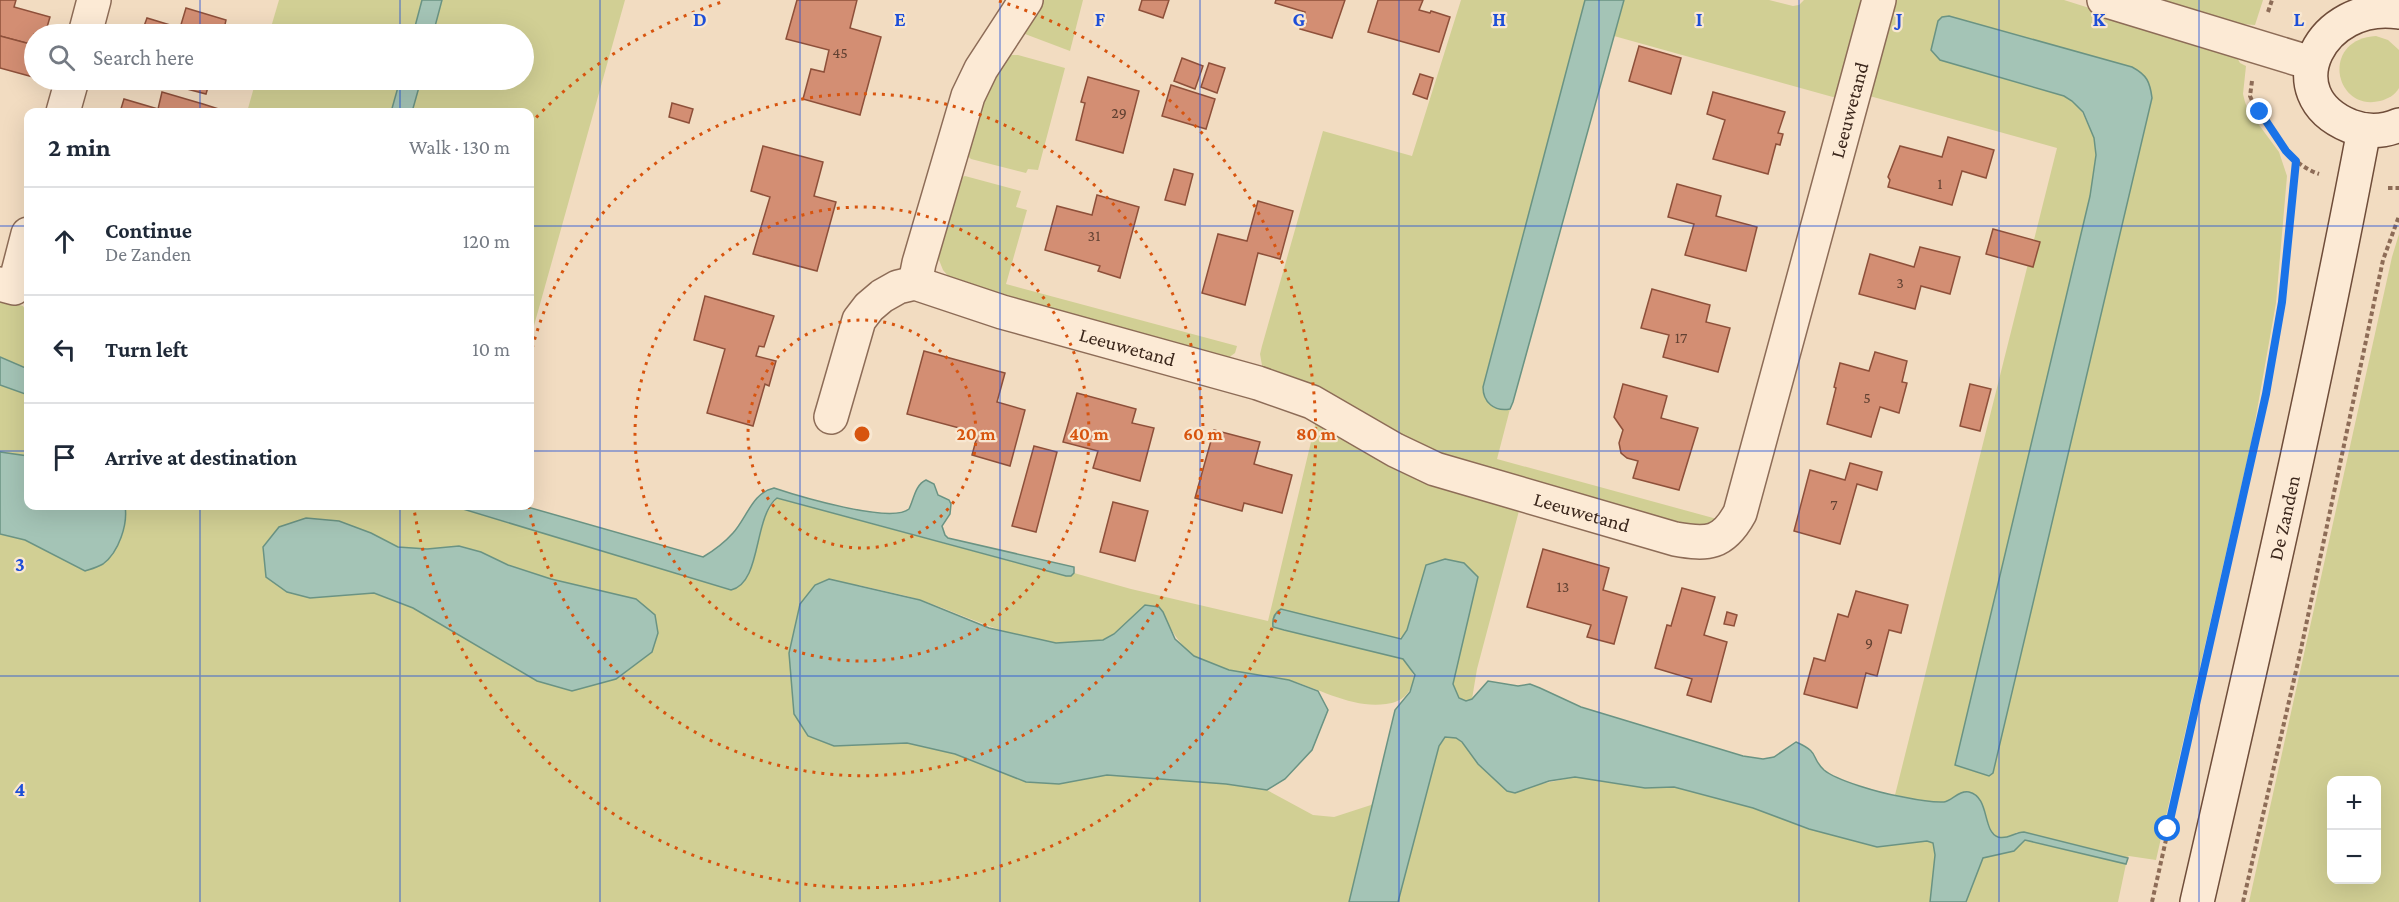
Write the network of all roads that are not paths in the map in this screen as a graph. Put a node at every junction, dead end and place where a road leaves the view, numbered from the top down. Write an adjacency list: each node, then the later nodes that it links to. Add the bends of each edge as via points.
1 (94, 0): 6 (street)
2 (1026, 0): 13 (street, via 968,96)
3 (1879, 0): 13 (street, Leeuwetand, via 1740,513 1724,535 1713,541 1697,543 1675,538 1435,469 1328,410 1258,383 1002,312)
4 (2104, 0): 7 (street)
5 (2391, 6): 7 (street, via 2360,7 2335,18 2318,38)
6 (88, 24)
7 (2311, 63): 11 (street, via 2312,84 2321,103 2335,118)
8 (69, 90): 9 (street)
9 (64, 108)
10 (2399, 125): 11 (street)
11 (2364, 130): 16 (street, De Zanden, via 2336,277)
12 (24, 249): 14 (street, via 14,288)
13 (915, 283): 15 (street, via 882,296 859,320)
14 (0, 284)
15 (831, 417)
16 (2198, 902)

